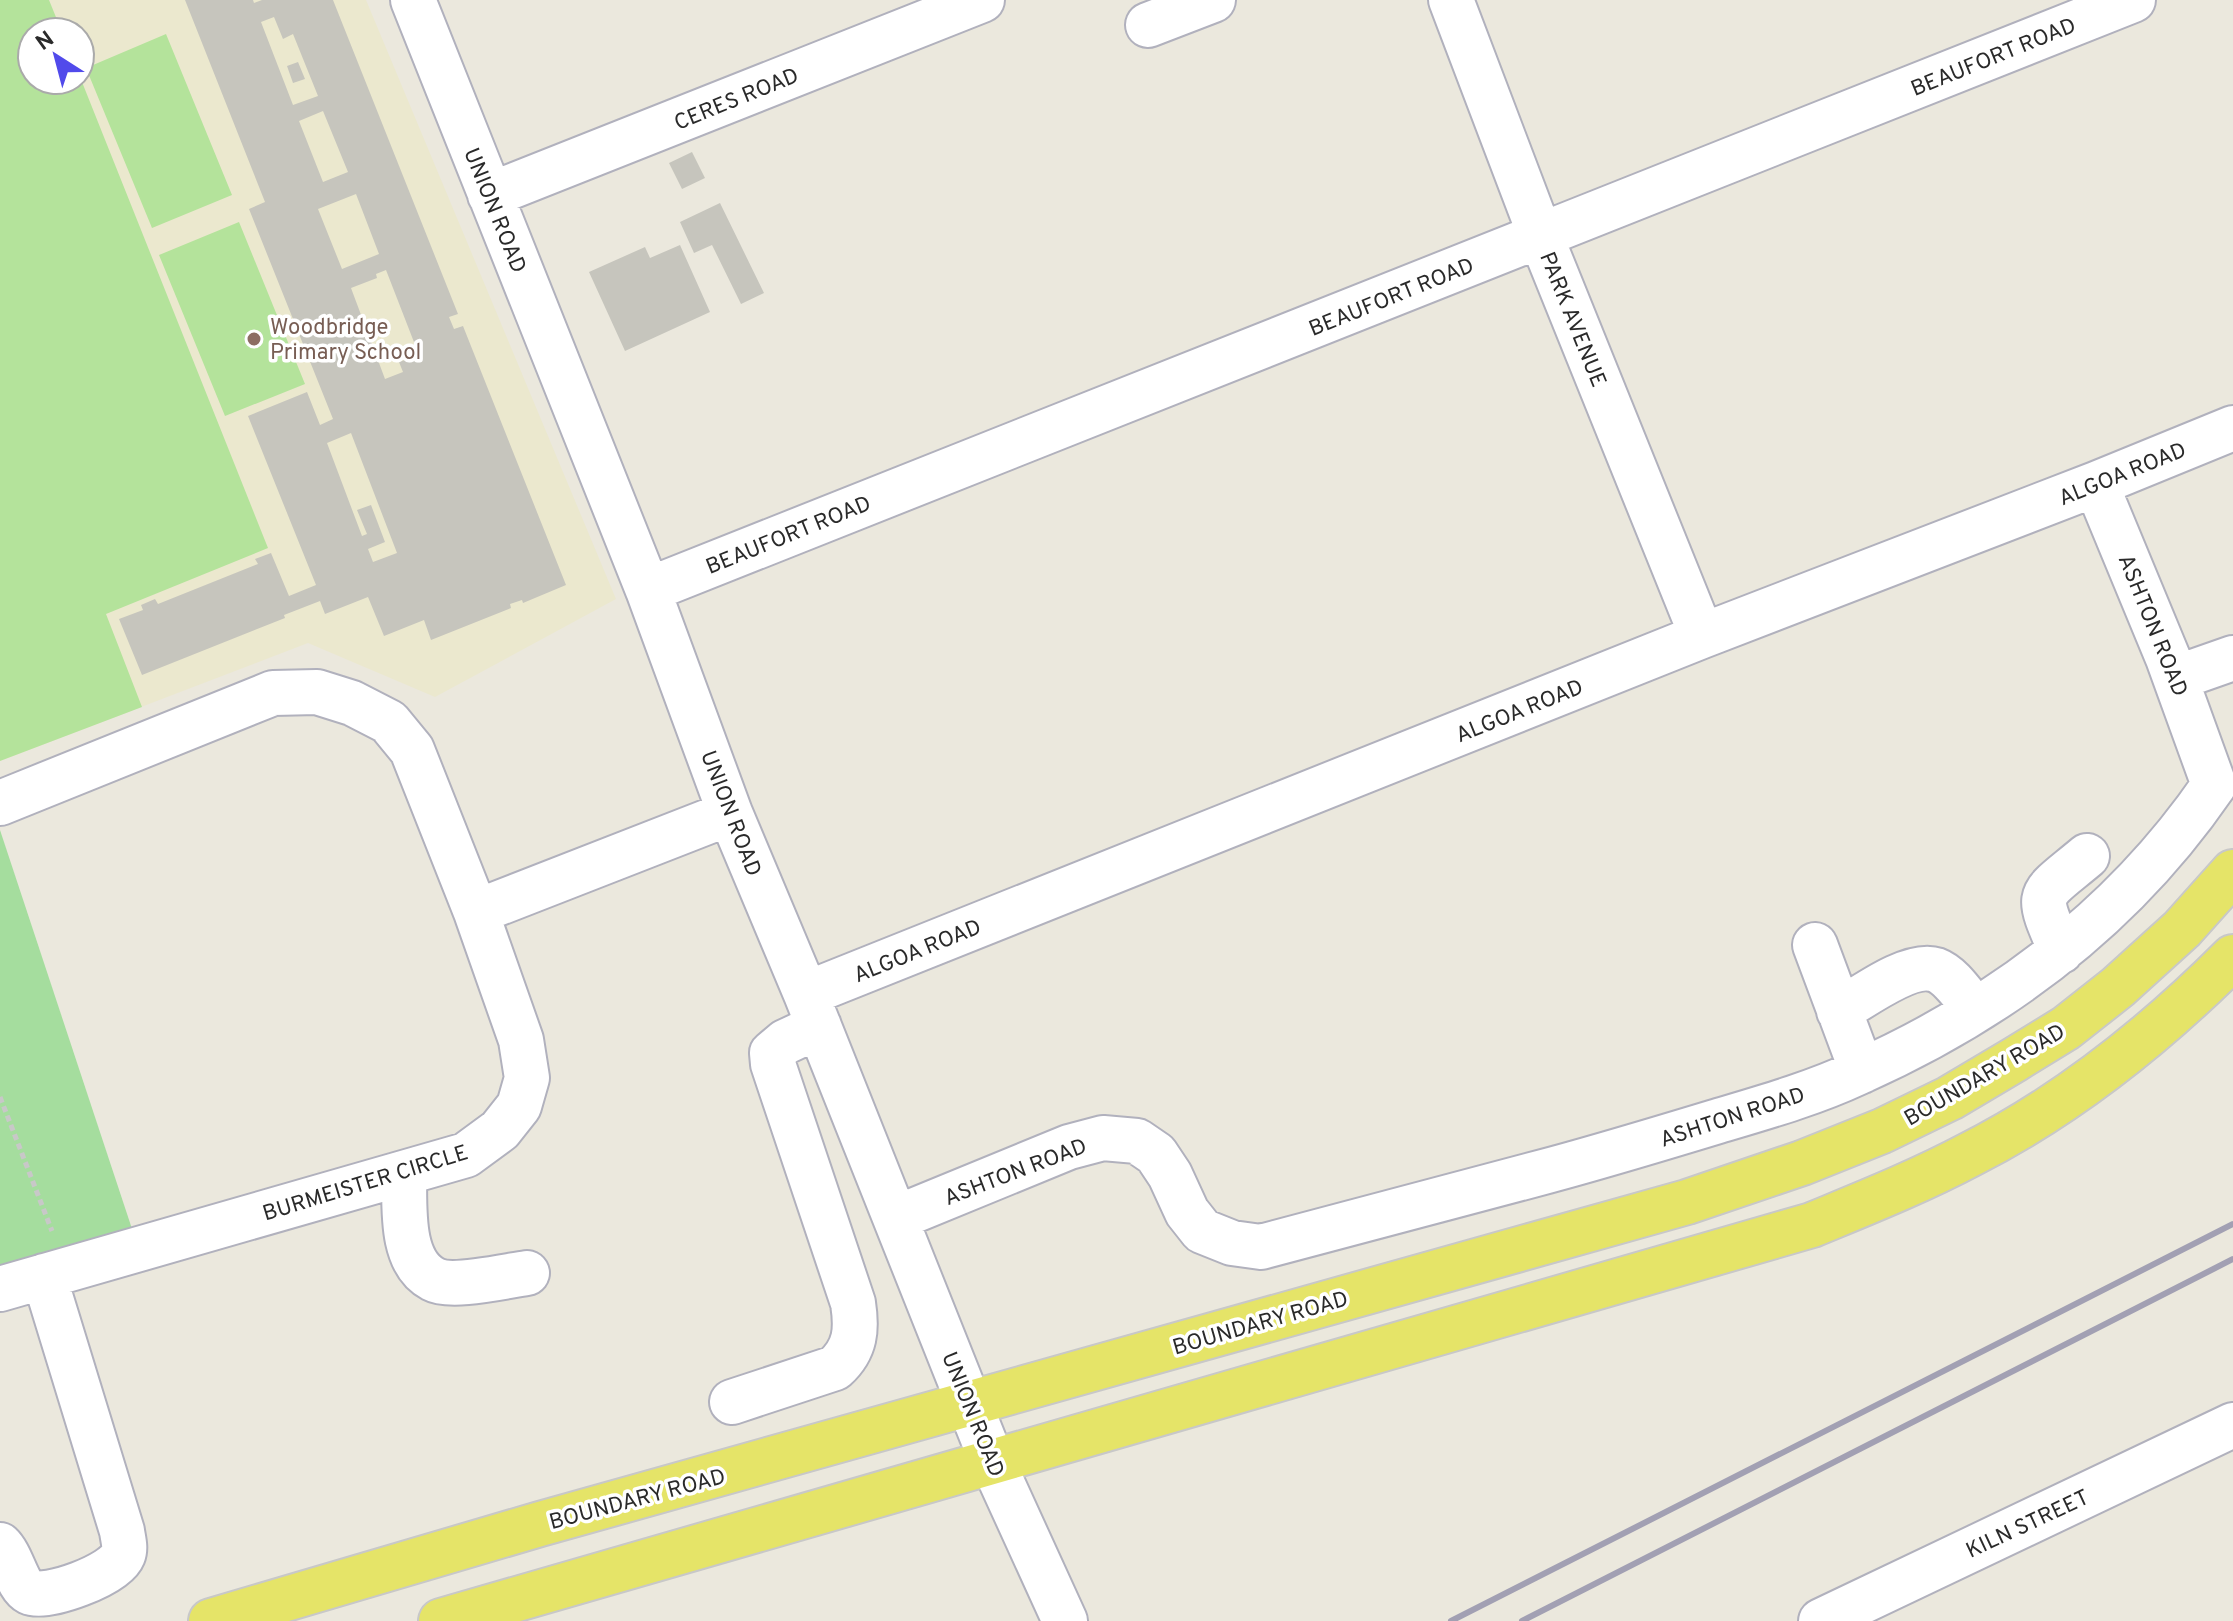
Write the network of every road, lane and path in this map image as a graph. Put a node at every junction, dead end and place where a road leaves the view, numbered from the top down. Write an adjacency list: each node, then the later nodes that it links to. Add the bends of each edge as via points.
1 (413, 0): 7 (street, UNION ROAD)
2 (982, 0): 7 (street, CERES ROAD)
3 (1213, 0): 6 (street)
4 (1451, 0): 8 (street, PARK AVENUE)
5 (2133, 0): 8 (street, BEAUFORT ROAD)
6 (1148, 25)
7 (490, 195): 11 (street, UNION ROAD)
8 (1541, 237): 11 (street, BEAUFORT ROAD); 12 (street, PARK AVENUE)
9 (2233, 428): 10 (street, ALGOA ROAD)
10 (2096, 484): 12 (street, ALGOA ROAD); 14 (street, ASHTON ROAD)
11 (648, 590): 16 (street, UNION ROAD)
12 (1702, 636): 23 (street, ALGOA ROAD)
13 (2233, 658): 14 (street)
14 (2176, 678): 21 (street, ASHTON ROAD, via 2214,785 2144,875)
15 (0, 803): 19 (street, BURMEISTER CIRCLE, via 273,693 317,692 389,722 412,750)
16 (730, 813): 19 (street); 23 (street, UNION ROAD)
17 (2087, 856): 21 (street, via 2043,897)
18 (2233, 872): 34 (main road, BOUNDARY ROAD, via 2182,929 2066,1028 1950,1098 1882,1131 1687,1202)
19 (476, 912): 28 (street, BURMEISTER CIRCLE, via 521,1040 527,1078 519,1106 500,1130 466,1155)
20 (1815, 945): 25 (street)
21 (2061, 951): 24 (street, ASHTON ROAD)
22 (2233, 957): 36 (main road, via 2133,1049 2049,1108 1971,1154 1812,1225)
23 (812, 1010): 29 (street, UNION ROAD); 33 (street, ALGOA ROAD, via 772,1053 773,1064 853,1303 856,1335 835,1368)
24 (1976, 1010): 25 (street, via 1946,976 1920,968); 26 (street, ASHTON ROAD)
25 (1839, 1011): 26 (street)
26 (1862, 1071): 29 (street, ASHTON ROAD, via 1609,1155 1261,1247 1202,1231 1156,1154 1137,1141 1103,1138)
27 (0, 1097): 30 (path)
28 (404, 1173): 30 (street, BURMEISTER CIRCLE); 31 (street, via 411,1251 434,1280 458,1283)
29 (896, 1218): 34 (street, UNION ROAD)
30 (56, 1273): 32 (street, BURMEISTER CIRCLE); 37 (street, via 122,1531 123,1555 94,1579 40,1594 22,1584)
31 (527, 1273)
32 (0, 1289)
33 (732, 1402)
34 (969, 1406): 36 (street, UNION ROAD); 38 (main road, BOUNDARY ROAD)
35 (2233, 1425): 41 (street, KILN STREET)
36 (992, 1461): 39 (main road); 40 (street, UNION ROAD)
37 (0, 1545)
38 (211, 1621)
39 (441, 1621)
40 (1065, 1621)
41 (1821, 1621)

